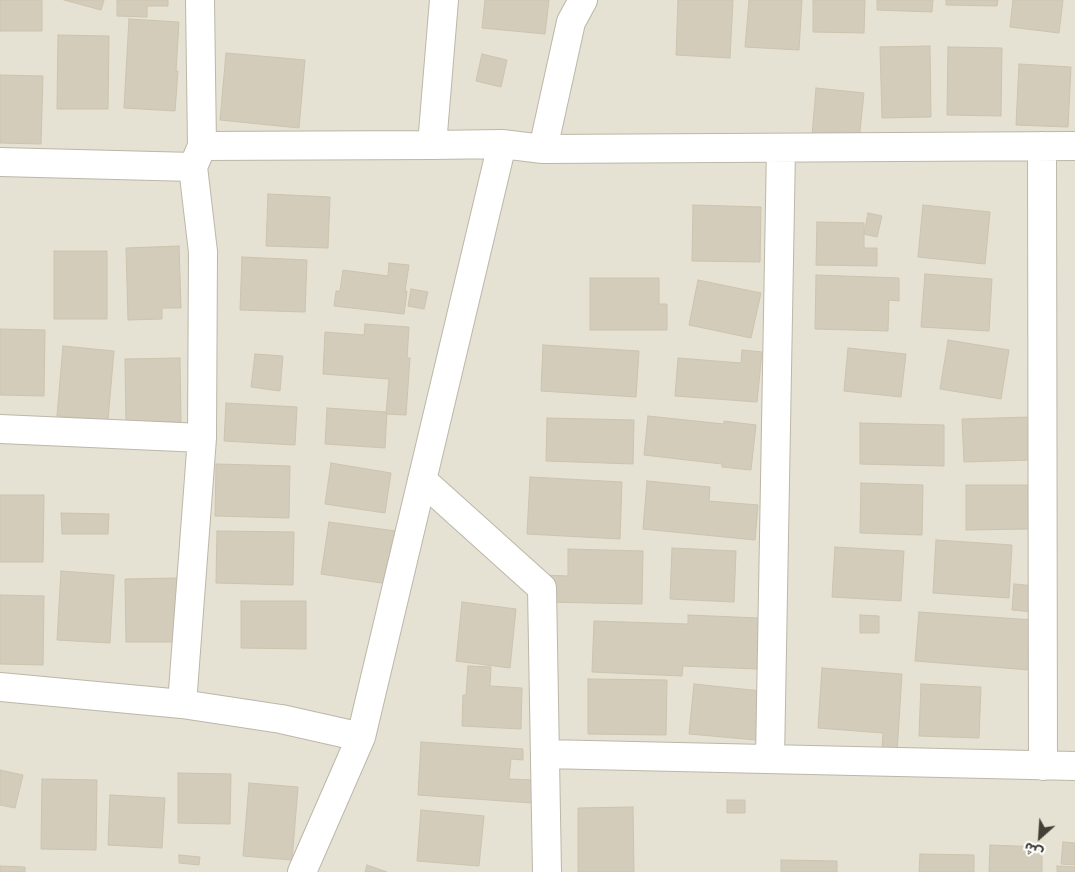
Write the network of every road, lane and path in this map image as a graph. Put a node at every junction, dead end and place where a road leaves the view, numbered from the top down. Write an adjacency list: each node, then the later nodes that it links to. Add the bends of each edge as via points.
1 (200, 0): 10 (street)
2 (444, 0): 5 (street)
3 (583, 0): 9 (street, via 571,22)
4 (502, 144): 5 (street); 9 (street); 14 (street)
5 (432, 145): 10 (street)
6 (1042, 146): 7 (street); 8 (street); 20 (street)
7 (1075, 146)
8 (781, 148): 9 (street); 19 (street)
9 (543, 149)
10 (198, 156): 11 (street); 13 (street, via 203,252)
11 (0, 162)
12 (0, 429): 13 (street)
13 (202, 438): 16 (street)
14 (422, 480): 17 (street); 18 (street, via 542,588)
15 (0, 687): 16 (street)
16 (182, 704): 17 (street, via 281,719)
17 (361, 737): 22 (street)
18 (545, 754): 19 (street); 23 (street)
19 (770, 760): 20 (street)
20 (1043, 766): 21 (street)
21 (1075, 766)
22 (302, 872)
23 (548, 872)

